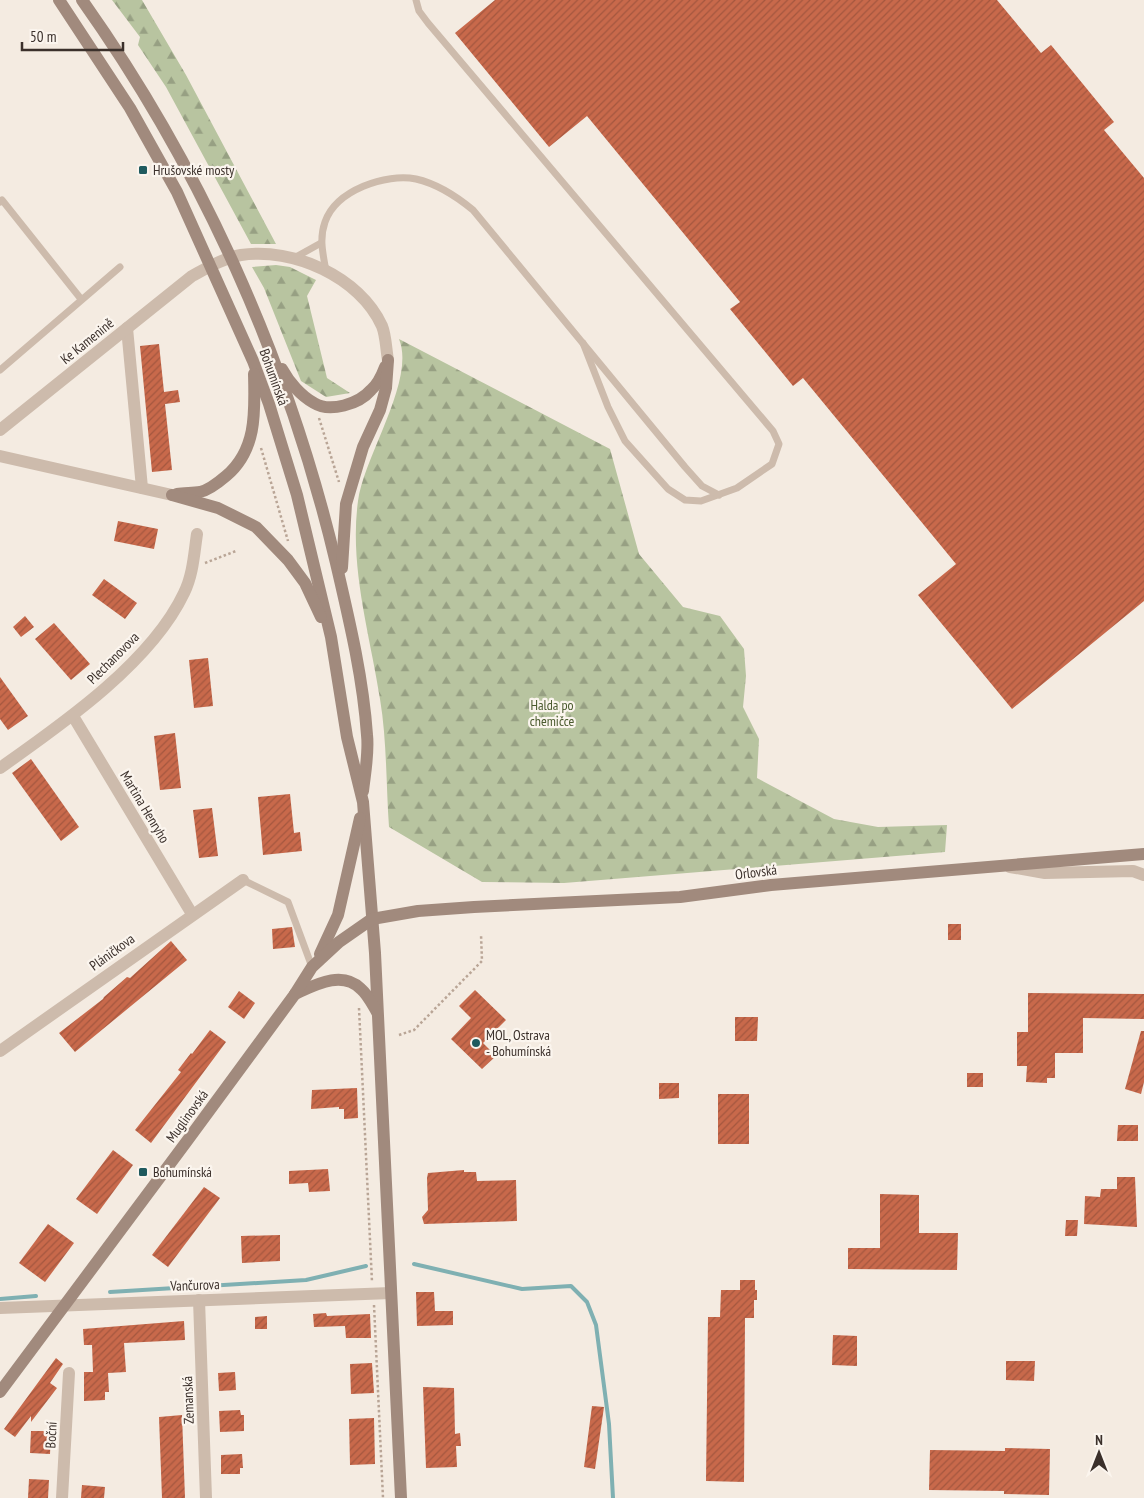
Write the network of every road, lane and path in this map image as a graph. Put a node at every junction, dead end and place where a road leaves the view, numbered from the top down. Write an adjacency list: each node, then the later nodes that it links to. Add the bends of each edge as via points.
1 (59, 0): 14 (main road, Bohumínská, via 130,108 177,192)
2 (82, 0): 11 (main road, Bohumínská, via 120,55 181,157 220,233)
3 (416, 0): 22 (lane, via 428,23 773,431 779,444 772,464)
4 (1, 199): 9 (lane)
5 (321, 243): 6 (lane); 8 (lane); 12 (lane, via 330,212 364,186 389,178 416,179 430,184 460,199 473,210)
6 (294, 258): 8 (street, Ke Kamenině); 10 (street, Ke Kamenině, via 240,255 210,266 192,276)
7 (120, 266): 9 (lane)
8 (326, 271): 13 (street, Ke Kamenině, via 367,303 383,327)
9 (81, 299): 15 (lane)
10 (126, 328): 18 (street, Ke Kamenině); 20 (street)
11 (267, 342): 16 (main road, via 283,372); 28 (main road, Bohumínská, via 303,442)
12 (583, 344): 22 (lane, via 697,479); 22 (lane, via 608,407 626,441 662,482 685,500 701,501)
13 (388, 360): 16 (main road, via 371,391 353,403 337,407); 23 (main road, via 380,410 363,447)
14 (253, 361): 17 (main road); 29 (main road, Bohumínská, via 297,494)
15 (0, 370)
16 (315, 404): 23 (path)
17 (254, 425): 21 (main road, via 248,448 235,468 220,481 202,492); 26 (path, via 291,552)
18 (0, 430)
19 (0, 456): 20 (street)
20 (142, 488): 21 (street)
21 (172, 494): 26 (main road, via 218,508 256,526)
22 (719, 496)
23 (346, 504): 28 (main road)
24 (197, 534): 27 (street, Plechanovova)
25 (236, 551): 27 (path)
26 (288, 560): 29 (main road, via 305,583)
27 (192, 568): 30 (street, Plechanovova, via 185,593 158,633)
28 (341, 584): 32 (main road, Bohumínská, via 368,737)
29 (331, 637): 32 (main road, Bohumínská, via 347,737)
30 (73, 716): 31 (street, Plechanovova); 37 (street, Martina Henryho)
31 (0, 768)
32 (362, 802): 38 (main road, Bohumínská); 40 (main road, via 338,915)
33 (1144, 854): 34 (main road, Orlovská)
34 (1008, 867): 35 (street, via 1045,873 1133,871); 38 (main road, Orlovská, via 771,885 680,897 455,908)
35 (1144, 875)
36 (243, 880): 37 (street, Pláničkova); 40 (lane, via 288,902)
37 (192, 914): 45 (street, Pláničkova)
38 (372, 919): 40 (main road, Muglinovská); 43 (main road, Bohumínská)
39 (481, 934): 44 (path, via 482,960 414,1030)
40 (315, 963): 41 (main road, Muglinovská)
41 (295, 994): 43 (main road, via 326,981 349,981 361,989); 49 (main road, Muglinovská)
42 (356, 1001): 47 (path, via 359,1006)
43 (377, 1012): 46 (main road, Bohumínská)
44 (399, 1035)
45 (0, 1051)
46 (391, 1292): 47 (street, Vančurova); 56 (main road, Bohumínská)
47 (373, 1293): 48 (street, Vančurova); 55 (path)
48 (199, 1300): 49 (street, Vančurova); 54 (street, Zemanská)
49 (64, 1306): 50 (street, Vančurova); 52 (main road, Muglinovská)
50 (0, 1308)
51 (69, 1373): 53 (street, Boční)
52 (0, 1392)
53 (62, 1498)
54 (206, 1498)
55 (383, 1498)
56 (401, 1498)

